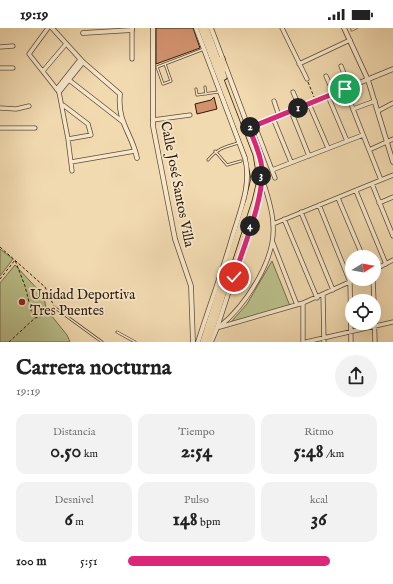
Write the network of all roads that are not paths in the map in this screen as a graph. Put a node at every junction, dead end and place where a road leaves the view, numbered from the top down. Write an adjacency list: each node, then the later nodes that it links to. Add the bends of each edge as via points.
1 (48, 28): 28 (street, via 29,54)
2 (52, 28): 15 (street)
3 (153, 28): 58 (street, Calle José Santos Villa)
4 (196, 28): 16 (street)
5 (201, 28): 16 (main road)
6 (206, 28): 16 (main road)
7 (211, 28): 16 (street)
8 (282, 28): 23 (street)
9 (344, 28): 14 (street)
10 (352, 28): 11 (lane)
11 (356, 28)
12 (132, 29): 13 (street); 20 (street)
13 (82, 33)
14 (350, 40): 23 (street); 33 (street)
15 (66, 44): 21 (street); 28 (street)
16 (211, 45): 19 (street); 22 (lane); 30 (main road); 38 (street); 119 (main road, via 250,156 254,178 249,200)
17 (13, 46): 18 (street)
18 (0, 47)
19 (222, 58): 30 (main road); 63 (street)
20 (132, 59)
21 (82, 61): 32 (street); 37 (street); 59 (street, via 120,94 119,107)
22 (165, 64): 22 (lane, via 157,67 163,84 171,81)
23 (299, 64): 31 (street)
24 (341, 66): 36 (street)
25 (0, 68): 26 (street)
26 (13, 68)
27 (393, 69): 33 (street)
28 (43, 71): 37 (street)
29 (326, 76): 41 (street)
30 (225, 79): 123 (main road, via 254,155 257,178 253,201)
31 (307, 79)
32 (69, 80): 37 (street); 59 (street)
33 (368, 80): 36 (street); 45 (street)
34 (205, 87): 40 (lane)
35 (196, 89): 40 (lane, via 197,95)
36 (347, 89): 41 (street); 52 (street)
37 (58, 91): 42 (street); 46 (street)
38 (220, 92): 40 (lane); 69 (street)
39 (293, 92): 51 (street)
40 (206, 94)
41 (334, 94): 43 (street)
42 (54, 96)
43 (328, 96): 47 (street); 67 (street)
44 (274, 101): 56 (street)
45 (375, 101): 52 (street); 53 (street)
46 (63, 104): 65 (street); 65 (street, via 88,124 91,135)
47 (309, 104): 51 (street); 70 (street)
48 (393, 104): 53 (street)
49 (29, 106): 50 (street, via 16,109)
50 (0, 108)
51 (300, 108): 54 (street)
52 (353, 109): 64 (street)
53 (378, 110): 68 (street)
54 (291, 111): 56 (street); 74 (street)
55 (190, 115): 58 (street)
56 (280, 116): 57 (street)
57 (273, 118): 60 (street); 79 (street)
58 (153, 120): 122 (street, Calle José Santos Villa, via 175,239 191,286)
59 (123, 122): 72 (street)
60 (255, 126): 63 (street); 81 (street)
61 (0, 128): 62 (street)
62 (35, 128)
63 (249, 128): 84 (street)
64 (363, 135): 67 (street); 71 (street)
65 (68, 139): 78 (street)
66 (393, 139): 68 (street)
67 (347, 141): 70 (street)
68 (387, 141): 71 (street); 80 (street)
69 (240, 142): 73 (lane); 119 (street, via 247,166 247,190)
70 (328, 148): 74 (street)
71 (368, 150): 86 (street)
72 (135, 151): 75 (street); 78 (street)
73 (215, 151): 76 (lane); 77 (lane, via 227,165)
74 (309, 156): 79 (street)
75 (137, 158)
76 (208, 160)
77 (241, 161)
78 (71, 162): 82 (street)
79 (291, 162): 81 (street)
80 (393, 162)
81 (272, 170): 85 (street)
82 (72, 171)
83 (393, 175): 86 (street)
84 (262, 176): 95 (street); 113 (street, via 258,201)
85 (275, 178)
86 (381, 180): 87 (street)
87 (372, 184): 88 (street); 91 (street)
88 (356, 190): 89 (street); 100 (street)
89 (338, 198): 92 (street); 98 (street)
90 (393, 198): 91 (street)
91 (380, 203): 96 (street)
92 (319, 205): 93 (street); 102 (street)
93 (301, 212): 94 (street); 105 (street)
94 (284, 219): 95 (street); 107 (street)
95 (274, 224): 97 (street)
96 (393, 236)
97 (273, 242): 109 (street); 113 (street, via 252,290)
98 (360, 250)
99 (393, 260): 100 (street)
100 (386, 264): 101 (street)
101 (381, 266)
102 (345, 270)
103 (345, 284): 105 (street)
104 (350, 286): 117 (street)
105 (333, 290): 106 (street)
106 (323, 295): 107 (street); 118 (street)
107 (317, 298): 108 (street)
108 (303, 303): 109 (street); 125 (street)
109 (297, 305): 113 (street)
110 (54, 307): 120 (lane)
111 (393, 322): 112 (street)
112 (381, 325)
113 (218, 328): 124 (street)
114 (358, 330): 117 (street)
115 (375, 330): 127 (street)
116 (117, 332): 121 (lane)
117 (350, 332): 118 (street); 126 (street)
118 (324, 340): 125 (street)
119 (201, 341)
120 (102, 342)
121 (135, 342)
122 (193, 342)
123 (208, 342)
124 (211, 342)
125 (304, 342)
126 (351, 342)
127 (375, 342)

